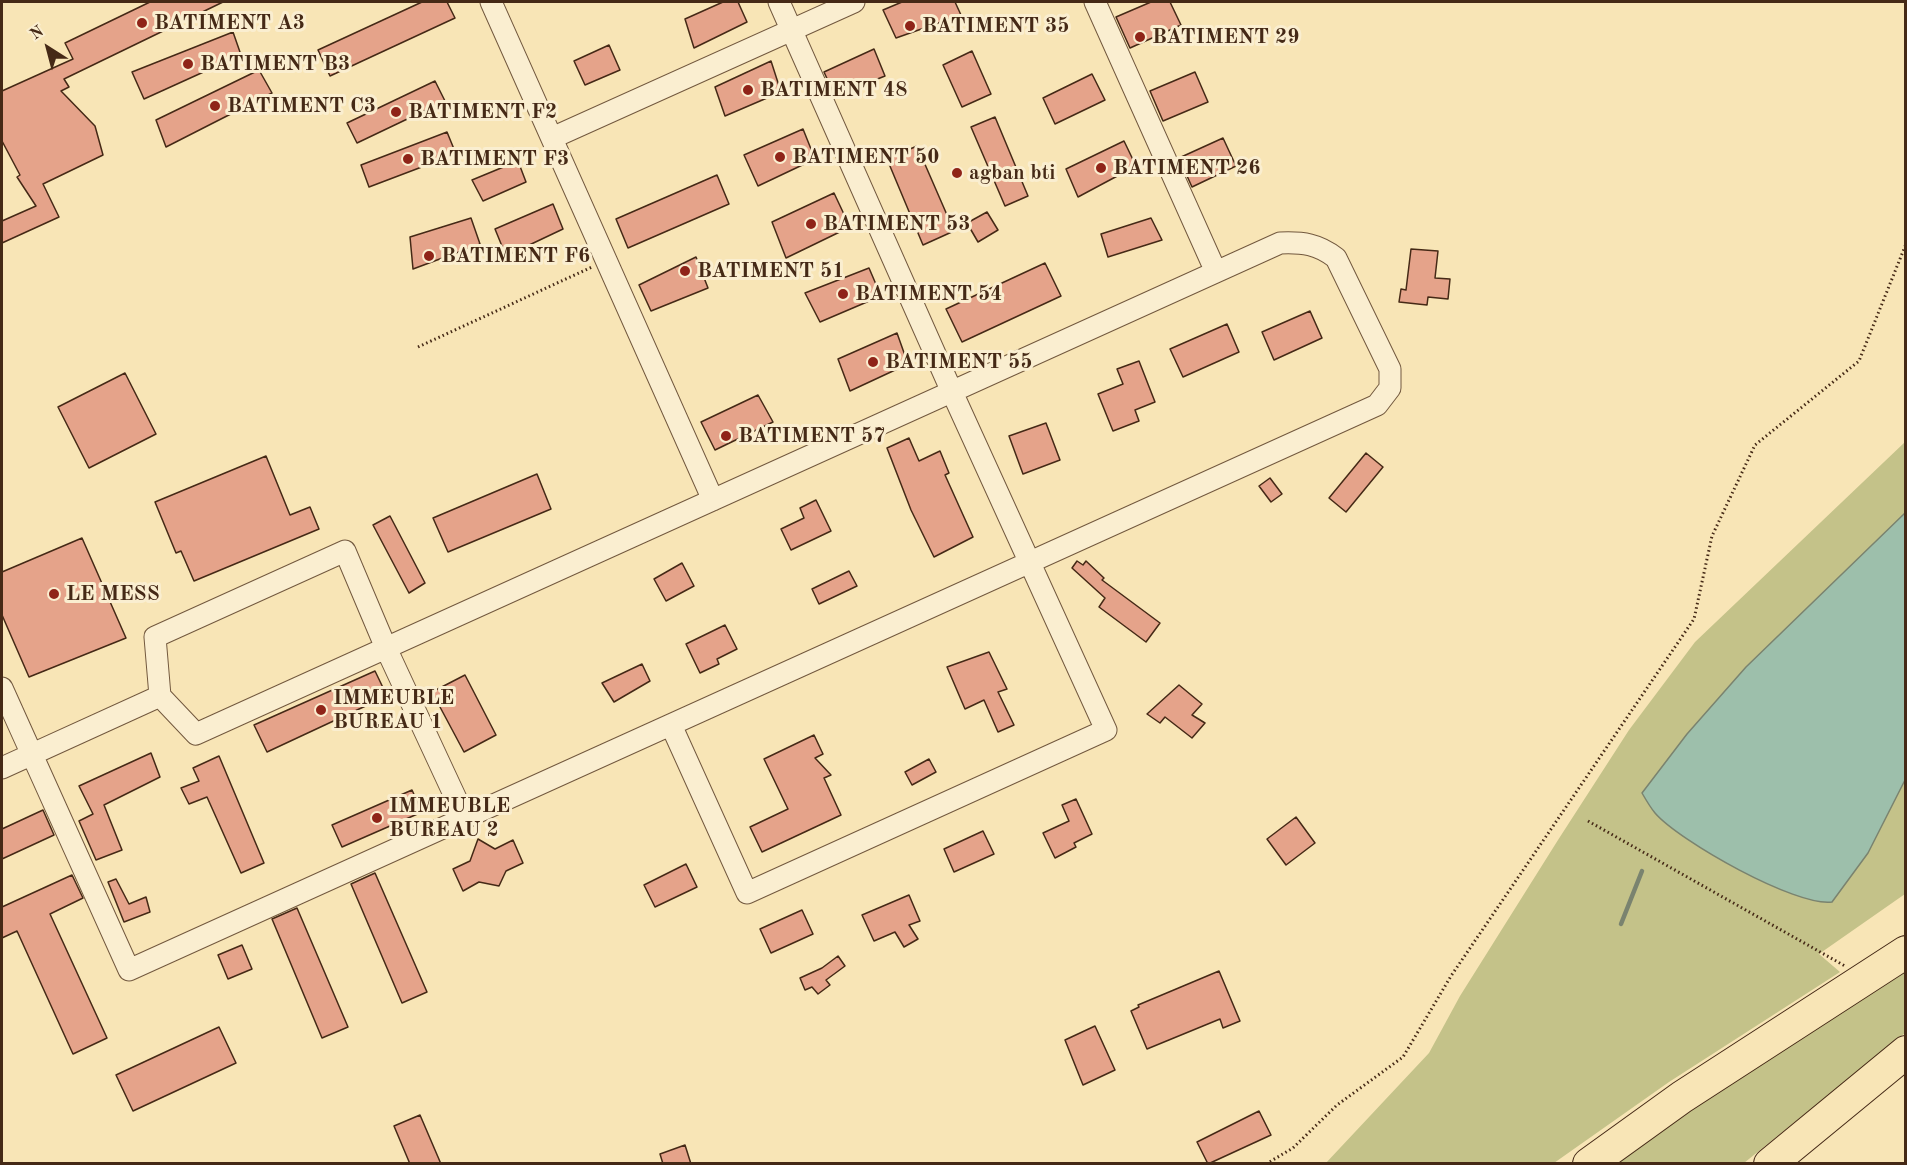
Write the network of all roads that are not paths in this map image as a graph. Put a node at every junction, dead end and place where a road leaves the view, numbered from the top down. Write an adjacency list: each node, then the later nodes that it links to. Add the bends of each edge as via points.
1 (491, 2): 6 (lane)
2 (779, 2): 5 (lane)
3 (854, 2): 5 (lane)
4 (1095, 2): 7 (lane)
5 (791, 30): 6 (lane); 8 (lane)
6 (552, 138): 9 (lane)
7 (1215, 273): 8 (lane); 10 (lane, via 1280,243 1305,242 1323,248 1336,258 1390,369 1390,388 1377,405)
8 (952, 392): 9 (lane); 10 (lane)
9 (713, 500): 11 (lane)
10 (1031, 562): 14 (lane); 14 (lane, via 1106,730 747,893)
11 (386, 648): 13 (lane, via 196,734); 13 (lane, via 345,550 155,637); 17 (lane)
12 (2, 688): 15 (lane)
13 (160, 696): 15 (lane)
14 (671, 725): 17 (lane)
15 (30, 755): 16 (lane); 17 (lane, via 129,970)
16 (2, 768)
17 (465, 818)
18 (1905, 952): 20 (highway, via 1682,1097)
19 (1905, 1052): 21 (highway)
20 (1589, 1164)
21 (1770, 1164)

